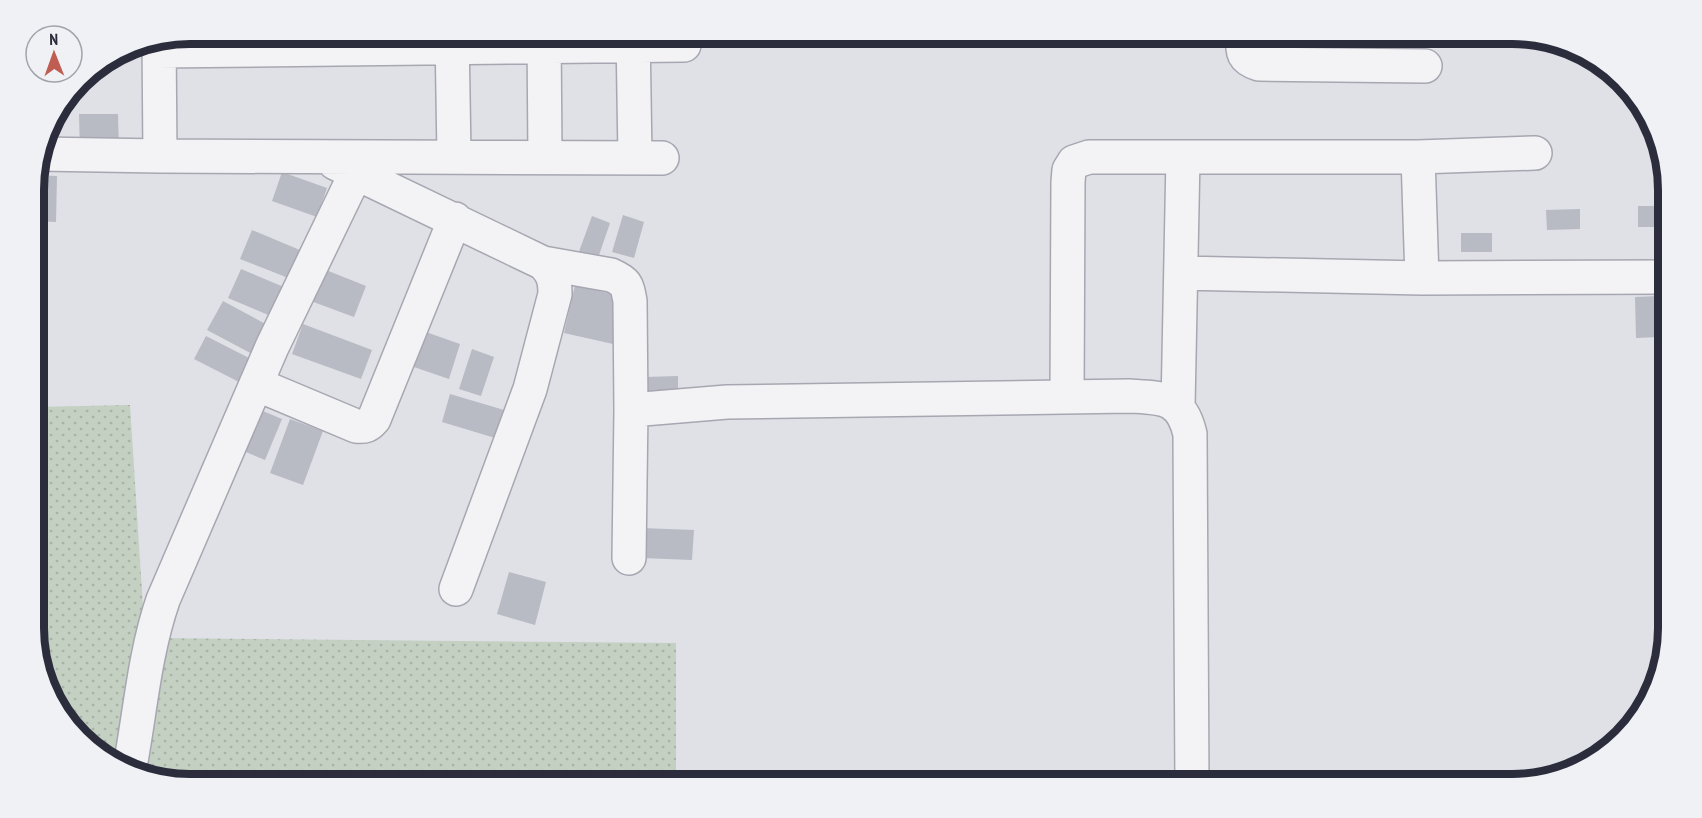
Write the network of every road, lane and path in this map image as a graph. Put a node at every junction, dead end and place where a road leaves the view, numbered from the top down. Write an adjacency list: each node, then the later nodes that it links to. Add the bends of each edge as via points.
1 (218, 44): 7 (street)
2 (452, 44): 15 (street)
3 (544, 44): 18 (street)
4 (635, 44): 18 (street, via 649,158)
5 (676, 44): 8 (street)
6 (1244, 44): 10 (street, via 1248,61 1259,64)
7 (177, 45)
8 (684, 45)
9 (159, 46): 13 (street)
10 (1425, 66)
11 (1535, 153): 17 (street)
12 (48, 154): 13 (street)
13 (160, 156): 14 (street)
14 (323, 157): 15 (street); 19 (street)
15 (454, 157): 18 (street)
16 (1183, 157): 17 (street); 22 (street); 26 (street, via 1089,157 1074,162 1069,170)
17 (1418, 157): 24 (street)
18 (545, 158)
19 (356, 173): 20 (street); 25 (street)
20 (455, 219): 21 (street); 25 (street, via 374,419 368,425 356,426)
21 (543, 262): 28 (street, via 610,275 627,285); 30 (street, via 552,272 555,294 530,389)
22 (1181, 273): 24 (street); 27 (street)
23 (1658, 277): 24 (street)
24 (1422, 278)
25 (256, 384): 31 (street, via 156,619)
26 (1067, 397): 27 (street, via 1160,398); 28 (street, via 727,402)
27 (1178, 406): 32 (street, via 1190,434)
28 (631, 410): 29 (street)
29 (629, 558)
30 (456, 589)
31 (131, 761)
32 (1192, 774)

